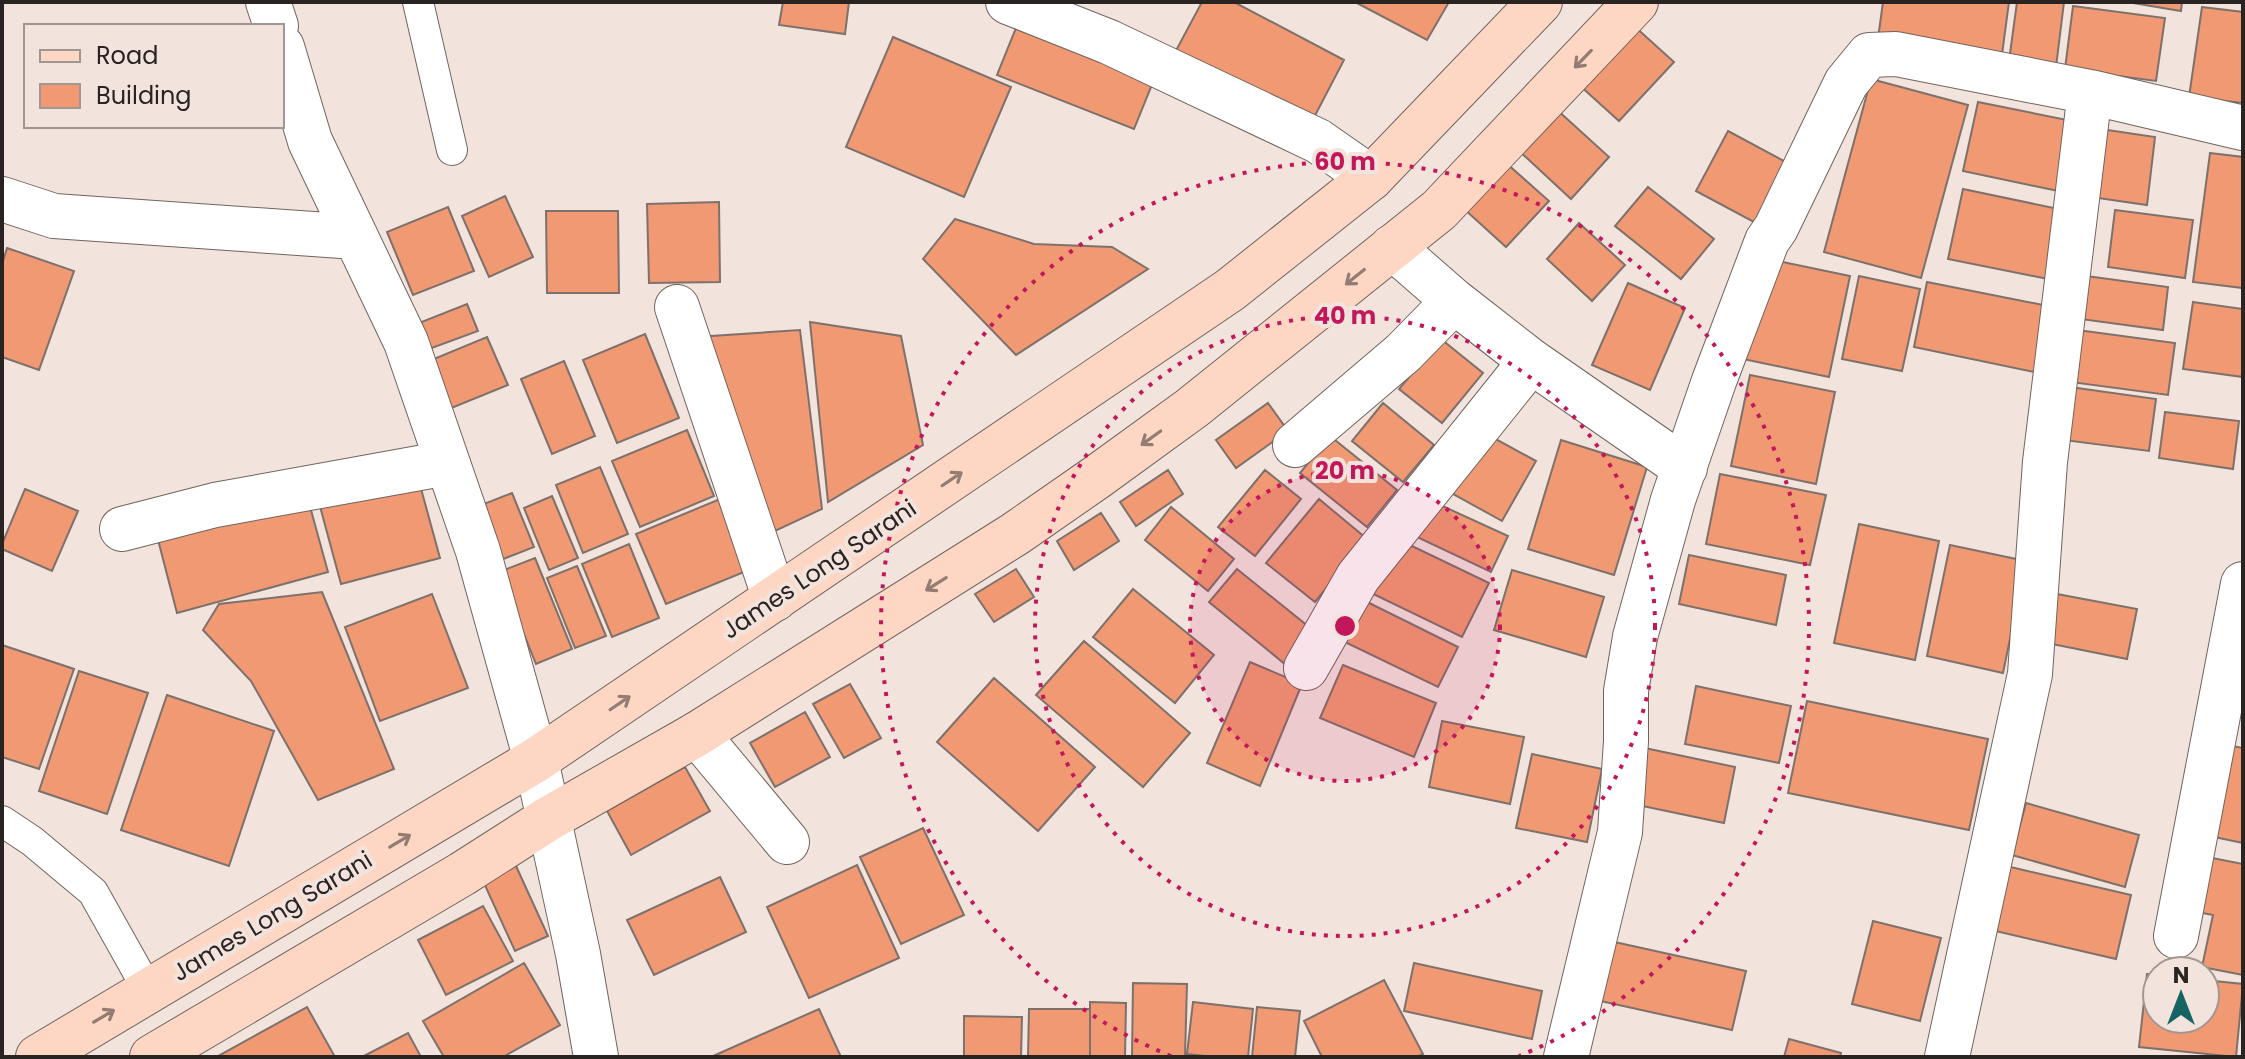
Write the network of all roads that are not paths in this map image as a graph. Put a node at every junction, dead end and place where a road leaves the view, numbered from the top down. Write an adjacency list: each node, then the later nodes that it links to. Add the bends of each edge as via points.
1 (268, 2): 6 (street)
2 (418, 2): 10 (lane)
3 (1008, 2): 11 (street, via 1109,42 1318,141)
4 (1540, 2): 11 (main road, James Long Sarani)
5 (1636, 2): 14 (main road, one-way to 14, via 1439,210)
6 (275, 24)
7 (284, 54): 13 (street, via 310,141)
8 (2090, 92): 9 (street); 20 (street, via 1896,54 1869,55 1846,83 1767,241); 36 (street, via 2045,462 2030,674)
9 (2243, 128)
10 (452, 150)
11 (1371, 178): 23 (main road, James Long Sarani, one-way to 11, via 1230,290)
12 (2, 199): 13 (street, via 54,216)
13 (356, 237): 19 (street, via 406,342)
14 (1392, 247): 15 (street); 25 (main road, one-way to 25, via 1097,477)
15 (1454, 301): 17 (street); 18 (street, via 1403,353)
16 (677, 307): 23 (street)
17 (1531, 361): 20 (street); 24 (street, via 1358,577)
18 (1295, 445)
19 (447, 463): 21 (street, via 215,505); 26 (street, via 478,551)
20 (1685, 468): 35 (street, via 1635,637 1626,691 1620,832)
21 (122, 529)
22 (2243, 584): 30 (street)
23 (775, 599): 26 (main road, James Long Sarani, one-way to 23)
24 (1306, 668)
25 (697, 734): 27 (main road); 29 (street)
26 (536, 760): 27 (street); 31 (main road, James Long Sarani, one-way to 26)
27 (548, 819): 33 (main road); 34 (street)
28 (2, 821): 31 (lane, via 93,892)
29 (787, 842)
30 (2176, 936)
31 (148, 990): 32 (main road, James Long Sarani, one-way to 31)
32 (38, 1057)
33 (152, 1057)
34 (596, 1057)
35 (1566, 1057)
36 (1947, 1057)

